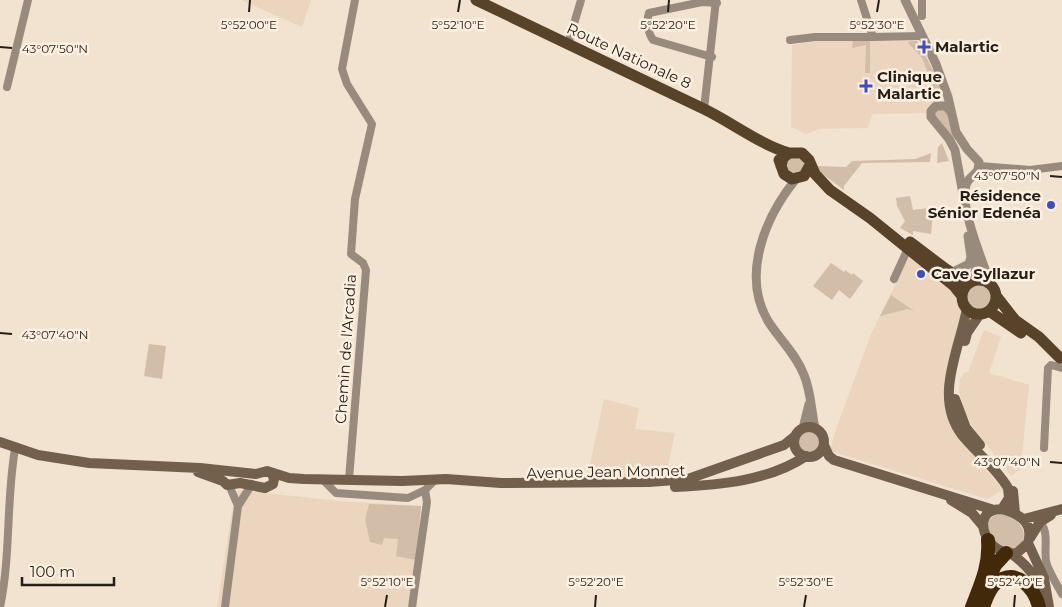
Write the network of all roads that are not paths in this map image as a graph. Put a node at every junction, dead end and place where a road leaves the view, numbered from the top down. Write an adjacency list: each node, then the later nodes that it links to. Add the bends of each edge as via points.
1 (28, 0): 15 (street)
2 (355, 0): 55 (street, Chemin de l'Arcadia, via 342,69 347,84 372,124 355,199 350,241 350,254 366,270)
3 (476, 0): 13 (main road, Route Nationale 8)
4 (582, 0): 13 (street)
5 (861, 0): 11 (street)
6 (905, 0): 10 (street)
7 (922, 0): 9 (street)
8 (717, 1): 14 (street); 14 (street, via 649,13 647,18 649,35 653,40)
9 (922, 16)
10 (922, 36): 11 (street); 16 (street)
11 (873, 37): 12 (street)
12 (790, 40)
13 (568, 44): 18 (main road, Route Nationale 8)
14 (712, 57): 18 (street)
15 (7, 87)
16 (945, 88): 17 (street); 19 (street)
17 (940, 106): 19 (street); 26 (street, via 933,108 931,118 949,139)
18 (704, 109): 20 (main road, Route Nationale 8)
19 (950, 110): 23 (street, via 960,140)
20 (767, 144): 21 (main road, Route Nationale 8); 25 (main road, Route Nationale 8)
21 (789, 153): 22 (main road, via 802,153); 25 (main road, via 783,158)
22 (810, 164): 28 (main road, via 807,173); 29 (main road, via 814,174)
23 (980, 166): 24 (street, via 1030,170); 27 (street)
24 (1062, 166)
25 (783, 170): 28 (main road); 30 (street)
26 (960, 170): 27 (street, via 966,176); 31 (street)
27 (973, 176): 36 (street, via 965,188 971,228)
28 (798, 179): 29 (main road); 30 (street)
29 (830, 190): 32 (main road)
30 (782, 196): 42 (street, via 761,245 756,282 768,321 792,351 805,376)
31 (968, 236): 33 (street, via 969,264 953,272); 35 (street, via 976,267)
32 (909, 246): 33 (main road); 34 (street); 37 (main road)
33 (945, 268): 35 (main road, via 959,279)
34 (894, 279)
35 (971, 281): 36 (main road, via 982,279); 37 (main road)
36 (990, 283): 38 (main road)
37 (962, 296): 39 (main road)
38 (997, 297): 40 (main road, via 994,305); 41 (main road, via 1015,320 1039,337)
39 (966, 308): 40 (main road); 62 (main road, via 949,381 950,401 954,421 962,434 1008,488 1009,498)
40 (984, 313): 41 (main road); 64 (main road, via 967,333 956,376 956,400 966,428 1009,483 1014,495)
41 (1061, 362): 48 (street, via 1048,368)
42 (810, 402): 43 (street); 44 (street)
43 (803, 428): 44 (main road); 45 (main road)
44 (815, 428): 47 (main road, via 822,434)
45 (795, 436): 50 (main road, via 796,448); 57 (main road, Avenue Jean Monnet, via 784,445 688,479)
46 (0, 442): 49 (main road)
47 (824, 445): 50 (main road, via 820,452); 51 (main road, via 829,456)
48 (1044, 448)
49 (15, 449): 52 (main road, via 89,463 183,468); 70 (street)
50 (810, 456): 51 (main road); 57 (main road, Avenue Jean Monnet, via 756,476 690,486 500,489)
51 (844, 463): 58 (main road)
52 (225, 479): 53 (main road, via 267,471); 56 (main road); 61 (street)
53 (273, 479): 54 (main road, Avenue Jean Monnet); 56 (main road, via 265,488)
54 (322, 479): 55 (main road, Avenue Jean Monnet); 59 (street, via 336,493)
55 (350, 479): 57 (main road, Avenue Jean Monnet)
56 (252, 484): 61 (street)
57 (430, 485): 59 (street); 60 (street)
58 (935, 492): 62 (main road); 65 (main road, via 972,513)
59 (408, 498): 60 (street)
60 (427, 502): 72 (street)
61 (238, 506): 71 (street)
62 (998, 509): 64 (main road); 65 (main road, via 985,518)
63 (1058, 511): 66 (main road)
64 (1015, 513): 66 (main road)
65 (983, 526): 67 (main road)
66 (1031, 528): 68 (main road, via 1020,552); 69 (street, via 1045,535 1047,563); 77 (main road)
67 (988, 540): 68 (main road); 73 (highway, via 990,555 987,569)
68 (1009, 554): 74 (highway, via 995,565); 76 (main road, via 1027,566 1035,578 1039,587)
69 (1062, 594)
70 (0, 607)
71 (225, 607)
72 (412, 607)
73 (972, 607)
74 (978, 607)
75 (983, 607): 76 (highway, via 992,588 1000,580 1010,578 1022,580 1031,587)
76 (1039, 607)
77 (1049, 607)

